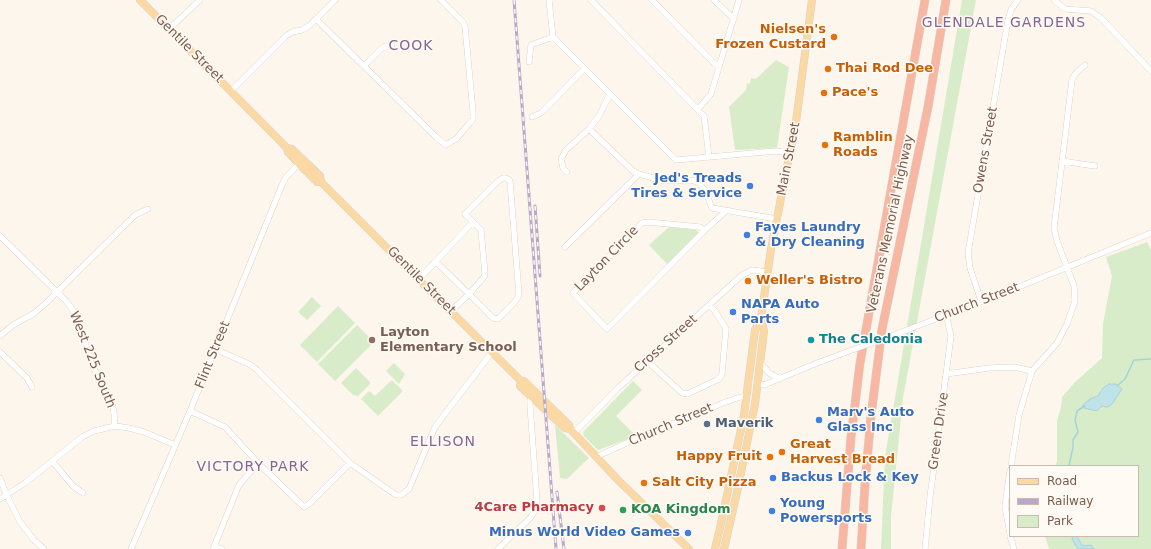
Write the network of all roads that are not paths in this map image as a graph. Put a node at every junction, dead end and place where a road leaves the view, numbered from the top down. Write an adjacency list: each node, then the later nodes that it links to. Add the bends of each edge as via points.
1 (140, 0): 17 (main road, Gentile Street)
2 (200, 0): 17 (street)
3 (335, 0): 15 (street)
4 (441, 0): 22 (street, via 465,26 473,119 456,139 446,145)
5 (549, 0): 18 (street)
6 (590, 0): 28 (street)
7 (652, 0): 23 (street)
8 (714, 0): 16 (street)
9 (739, 0): 16 (street)
10 (812, 0): 32 (main road, Main Street)
11 (925, 0): 98 (highway, Veterans Memorial Highway, via 860,363)
12 (946, 0): 99 (highway, Veterans Memorial Highway, via 926,114 882,328 871,416)
13 (1018, 0): 54 (street, Owens Street, via 1008,20 968,253)
14 (1054, 0): 25 (street, via 1065,9 1091,11 1101,18)
15 (316, 19): 22 (street); 26 (street, via 302,30 286,36)
16 (734, 19): 23 (street)
17 (169, 29): 26 (main road, Gentile Street)
18 (553, 37): 20 (street, via 531,45); 24 (street)
19 (392, 44): 22 (street, via 382,48)
20 (529, 62)
21 (1085, 65): 34 (street, via 1072,80)
22 (364, 66)
23 (718, 67): 28 (street, via 711,94)
24 (584, 69): 27 (street); 29 (street, via 541,113)
25 (1151, 70)
26 (231, 91): 31 (main road, Gentile Street)
27 (610, 94): 30 (street); 33 (street, via 676,160)
28 (698, 109): 33 (street, via 705,119)
29 (532, 117)
30 (589, 129): 37 (street, via 566,150 561,159); 38 (street)
31 (288, 148): 35 (main road, Gentile Street, via 299,160); 39 (main road, Gentile Street, via 320,176)
32 (790, 153): 33 (street, via 776,151); 42 (main road, Main Street)
33 (709, 157)
34 (1062, 162): 36 (street); 49 (street, via 1054,228)
35 (299, 164): 39 (main road, Gentile Street, via 317,182); 60 (street, Flint Street, via 282,185)
36 (1096, 166)
37 (567, 172)
38 (639, 174): 41 (street, via 664,181 698,182 705,190 712,208); 47 (street)
39 (321, 181): 51 (main road, Gentile Street)
40 (148, 209): 52 (street, via 135,215)
41 (726, 211): 42 (street); 44 (street, Layton Circle)
42 (777, 219): 50 (main road, Main Street)
43 (473, 222): 48 (street); 53 (street, via 481,230 485,274); 53 (street, via 465,214 498,180 506,178 510,181 519,295 497,319)
44 (705, 230): 44 (street, Layton Circle, via 700,227 642,223 572,293 607,329)
45 (1151, 233): 49 (street, Church Street)
46 (0, 236): 52 (street, West 225 South)
47 (565, 247)
48 (436, 262): 51 (street); 53 (street)
49 (1067, 268): 54 (street, Church Street); 65 (street, via 1074,286 1075,301 1057,343)
50 (767, 272): 55 (street, Cross Street, via 747,272); 58 (main road, Main Street)
51 (418, 279): 56 (main road, Gentile Street)
52 (57, 292): 59 (street, via 33,314); 74 (street, West 225 South, via 75,313 92,365 112,403)
53 (469, 294): 56 (street)
54 (981, 301): 57 (street, Church Street)
55 (709, 305): 63 (street, Cross Street); 63 (street, via 726,329 722,374 719,379 686,394)
56 (451, 311): 62 (main road, Gentile Street)
57 (946, 314): 66 (street, Green Drive, via 951,336); 67 (street, Church Street, bridge)
58 (761, 318): 64 (main road, Main Street, via 764,331); 72 (main road, Main Street, via 755,330)
59 (0, 336)
60 (215, 349): 73 (street, Flint Street); 81 (street, via 258,370)
61 (0, 352): 70 (street, via 27,378)
62 (492, 352): 68 (main road, Gentile Street); 81 (street, via 435,427 409,488 401,495 396,495)
63 (647, 361): 75 (street, Cross Street)
64 (760, 362): 67 (street, via 769,373); 69 (main road, Main Street)
65 (1032, 372): 66 (street, via 1014,367); 82 (street, via 1019,415)
66 (946, 374): 100 (street, Green Drive, via 926,523)
67 (780, 379): 69 (street, Church Street, via 764,385)
68 (521, 381): 71 (main road, Gentile Street, via 520,386); 75 (main road, Gentile Street, via 524,381 568,424)
69 (758, 384): 76 (main road, Main Street)
70 (32, 387)
71 (532, 397): 75 (main road, Gentile Street, via 565,428); 94 (street, via 530,405 536,509)
72 (746, 398): 76 (main road, via 749,398 750,402 747,420); 78 (street, Church Street, via 740,397 723,403); 96 (main road, Main Street)
73 (190, 411): 77 (street, Flint Street); 80 (street, via 225,427)
74 (115, 426): 77 (street, West 225 South, via 144,432); 79 (street, via 82,437)
75 (572, 431): 78 (main road, Gentile Street)
76 (749, 433): 97 (main road, Main Street)
77 (175, 445): 92 (street, Flint Street)
78 (596, 457): 95 (main road, Gentile Street)
79 (52, 461): 85 (street, via 73,486); 86 (street, via 25,483)
80 (258, 463): 81 (street, via 304,507); 90 (street, via 239,485)
81 (350, 463)
82 (1011, 465)
83 (0, 478): 86 (street)
84 (1009, 478): 88 (street, via 1005,506)
85 (83, 493)
86 (6, 494): 87 (street); 91 (street, via 20,522)
87 (0, 499)
88 (1009, 529)
89 (1011, 537): 101 (street)
90 (214, 548): 93 (street)
91 (44, 549)
92 (131, 549)
93 (222, 549)
94 (498, 549)
95 (689, 549)
96 (715, 549)
97 (724, 549)
98 (842, 549)
99 (861, 549)
100 (925, 549)
101 (1014, 549)

